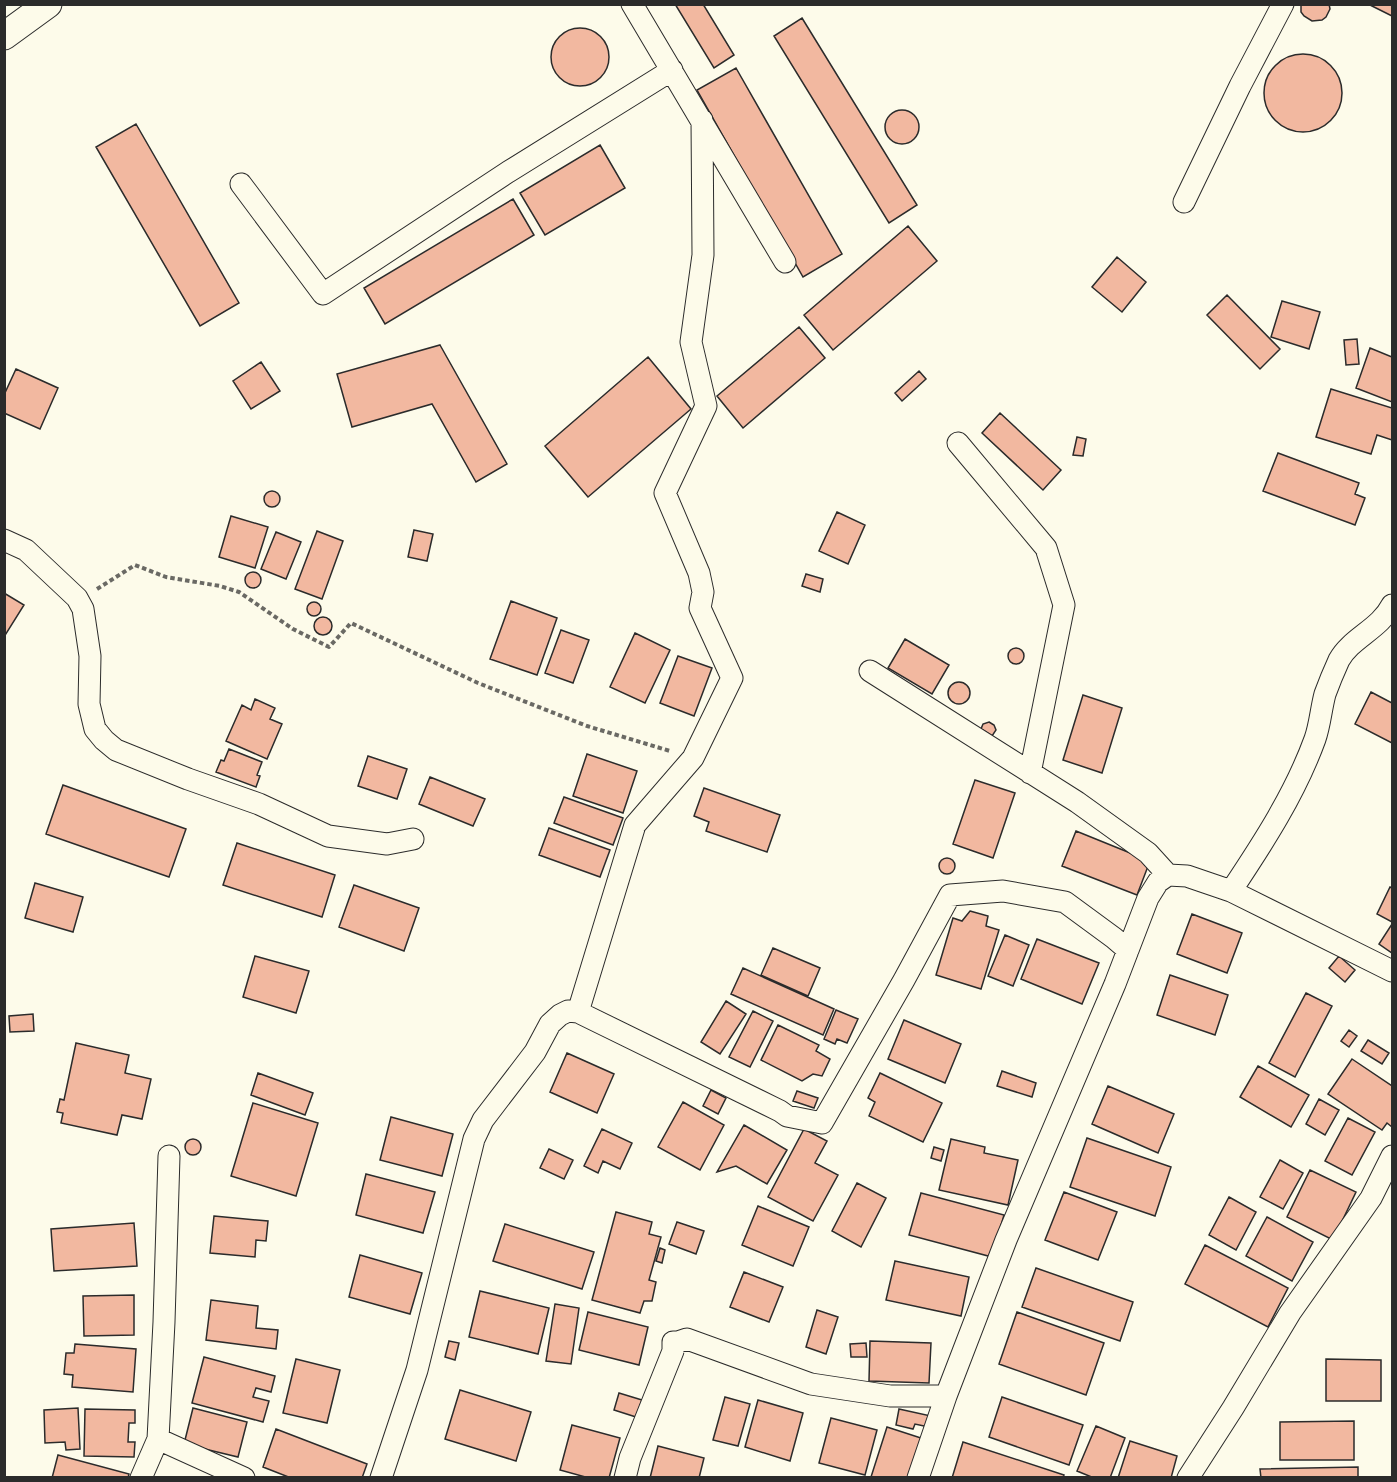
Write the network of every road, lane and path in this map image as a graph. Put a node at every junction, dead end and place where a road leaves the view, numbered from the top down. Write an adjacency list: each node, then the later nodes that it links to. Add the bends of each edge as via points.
1 (48, 4): 4 (street)
2 (632, 4): 5 (street)
3 (1284, 4): 8 (street)
4 (4, 36)
5 (672, 70): 6 (street); 7 (street, via 323,294)
6 (702, 120): 9 (street); 15 (street, via 703,255 691,342 706,406 665,493 699,573 703,592 700,608 732,678)
7 (241, 184)
8 (1184, 202)
9 (785, 262)
10 (958, 443): 16 (street, via 1046,548 1064,605)
11 (4, 540): 12 (street, via 26,550)
12 (77, 598): 15 (path, via 135,565 166,578 220,586 239,592 293,629 329,647 351,623 478,683 587,726); 17 (street, via 83,609 90,656 89,704 95,729 116,750 259,804 328,836 387,844)
13 (1392, 605): 19 (street, via 1388,614 1340,658 1316,737 1291,794)
14 (870, 671): 16 (street)
15 (693, 758): 22 (street, via 635,825)
16 (1030, 773): 18 (street, via 1148,853)
17 (413, 839)
18 (1168, 875): 19 (street, via 1186,876); 20 (street, via 1148,898)
19 (1231, 891): 21 (street)
20 (1128, 950): 22 (street, via 1065,902 1003,891 950,895 822,1124 787,1116); 25 (street, via 1005,1240)
21 (1392, 971)
22 (578, 1012): 29 (street, via 568,1011 550,1024 536,1052 483,1120 474,1139 417,1370)
23 (169, 1156): 26 (street)
24 (1392, 1156): 32 (street, via 1371,1198 1290,1313)
25 (946, 1396): 30 (street, via 890,1396 811,1384 687,1339 673,1342); 31 (street)
26 (158, 1439): 27 (street); 28 (street)
27 (141, 1478)
28 (244, 1478)
29 (381, 1478)
30 (625, 1478)
31 (918, 1478)
32 (1188, 1478)

